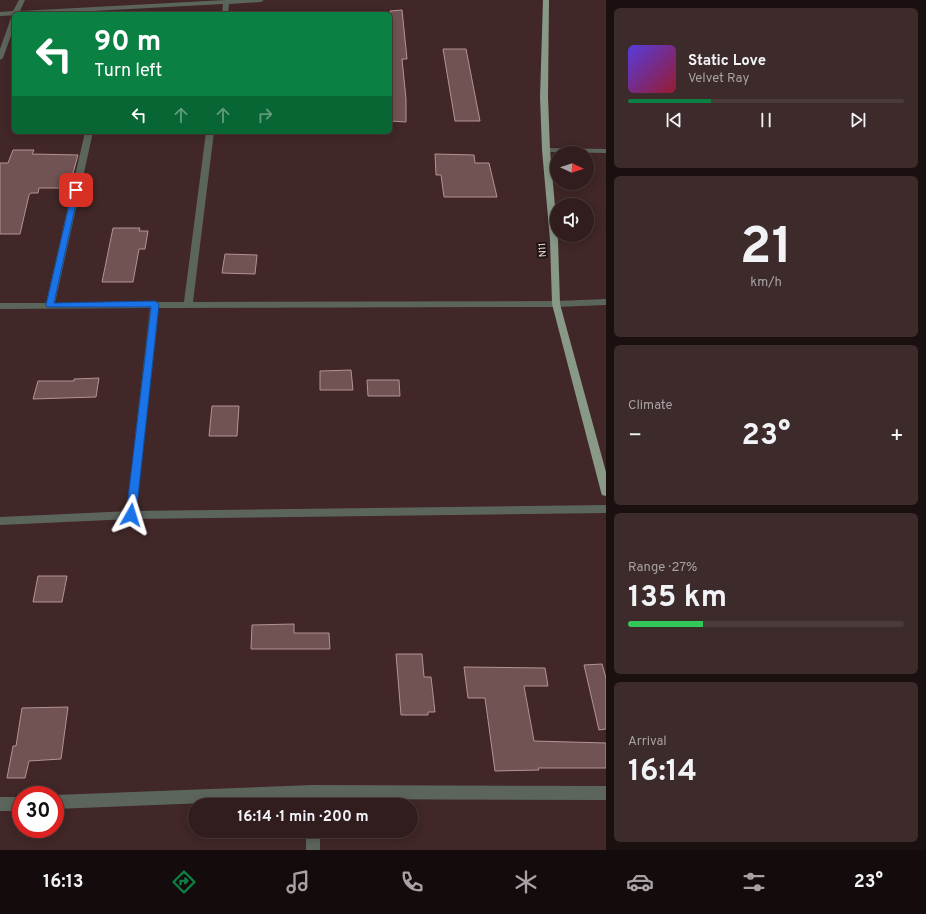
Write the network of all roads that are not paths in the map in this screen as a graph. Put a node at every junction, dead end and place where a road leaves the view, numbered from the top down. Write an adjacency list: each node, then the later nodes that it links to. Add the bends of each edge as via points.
1 (22, 0): 6 (street)
2 (261, 0): 4 (street)
3 (546, 0): 15 (main road, N11)
4 (226, 2): 5 (street); 8 (street)
5 (116, 11): 7 (street)
6 (17, 12)
7 (83, 12)
8 (224, 12)
9 (0, 14): 10 (street)
10 (12, 14)
11 (12, 24): 12 (street)
12 (0, 58)
13 (89, 134): 21 (street)
14 (210, 134): 19 (street)
15 (546, 150): 16 (street); 20 (main road, N11, via 554,240)
16 (606, 151)
17 (606, 302): 20 (street)
18 (155, 304): 19 (street); 21 (street); 25 (street)
19 (188, 304): 20 (street)
20 (556, 304): 23 (main road, N11)
21 (50, 305): 22 (street)
22 (0, 306)
23 (606, 492)
24 (606, 509): 25 (street)
25 (131, 515): 26 (street)
26 (0, 521)
27 (606, 793): 28 (street)
28 (313, 798)
29 (188, 800): 30 (street)
30 (64, 802)
31 (0, 804): 32 (street)
32 (12, 804)
33 (313, 838): 34 (street)
34 (313, 850)

